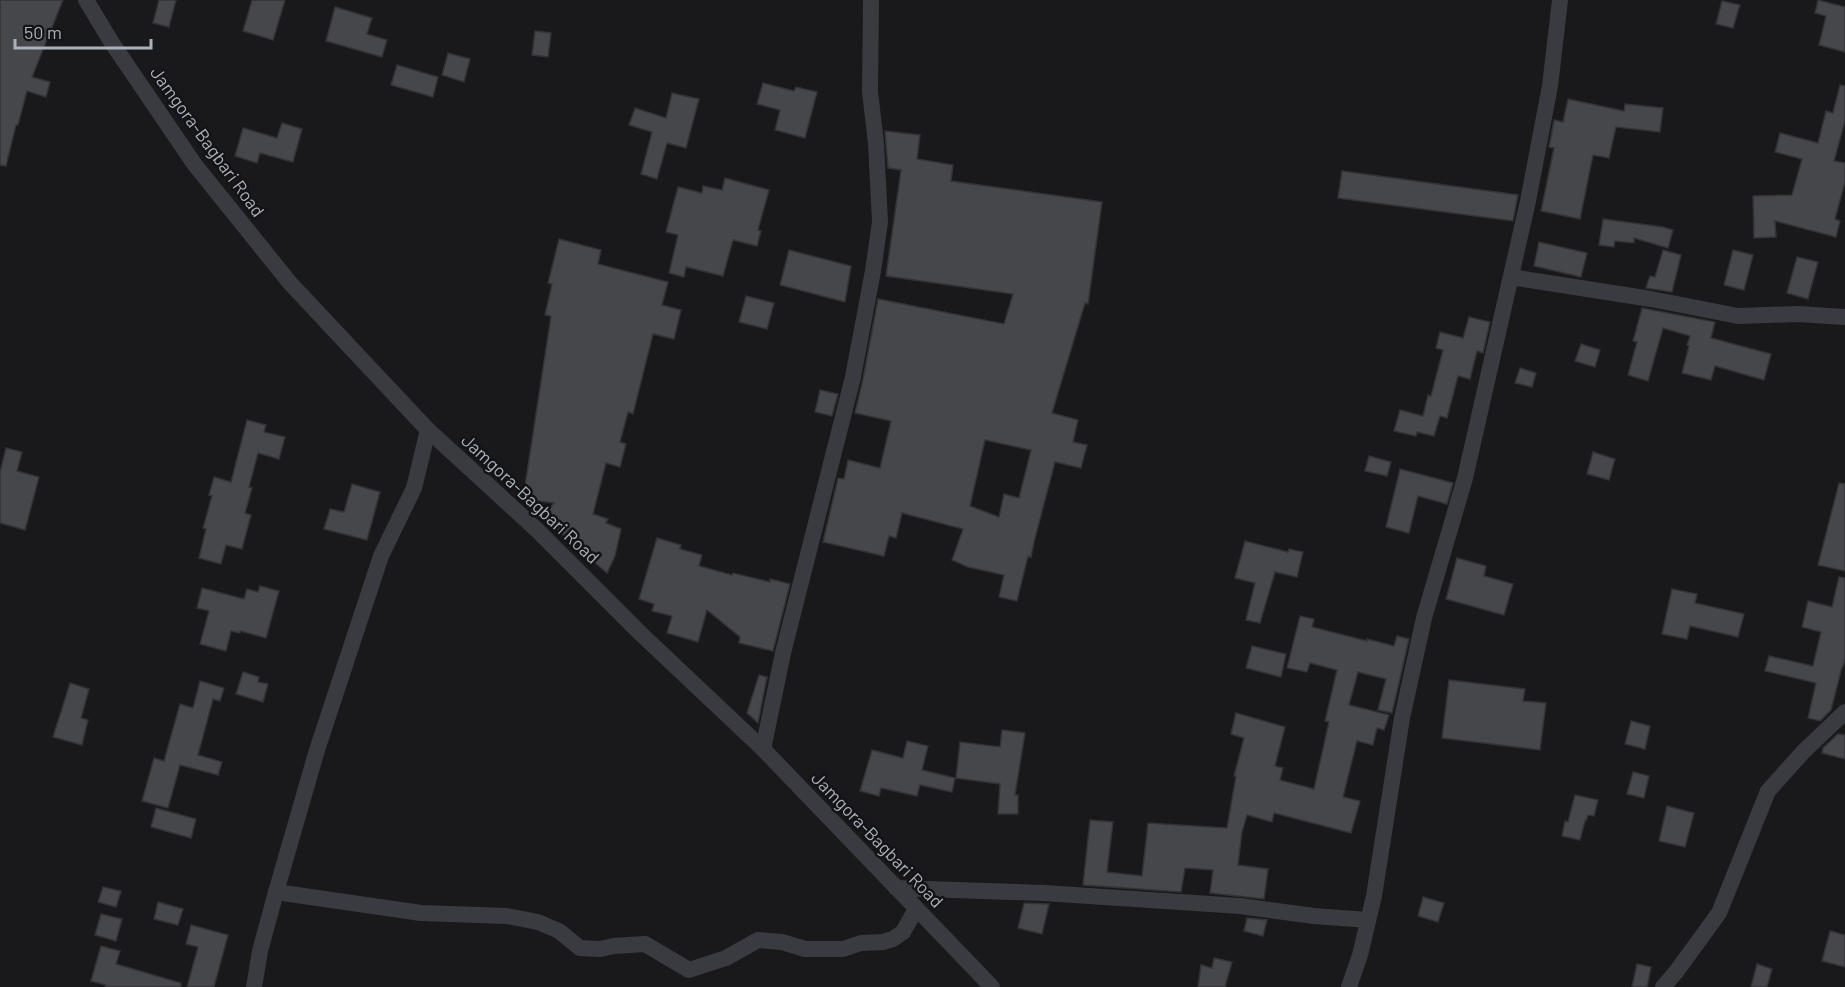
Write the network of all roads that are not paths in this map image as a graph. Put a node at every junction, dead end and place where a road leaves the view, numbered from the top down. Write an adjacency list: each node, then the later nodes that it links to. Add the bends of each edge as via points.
1 (86, 0): 6 (street, Jamgora-Bagbari Road, via 195,165 290,283)
2 (871, 0): 8 (street, via 870,92 880,222 873,271 853,377 783,653)
3 (1560, 0): 4 (street, via 1550,86)
4 (1511, 277): 5 (street, via 1738,316); 12 (street, via 1465,478 1419,640)
5 (1845, 317)
6 (428, 430): 8 (street, Jamgora-Bagbari Road); 10 (street, via 414,488 377,566)
7 (1845, 712): 13 (street, via 1768,791 1719,913)
8 (764, 749): 9 (street, Jamgora-Bagbari Road)
9 (896, 888): 11 (street, Jamgora-Bagbari Road); 12 (street, via 1217,904)
10 (276, 892): 11 (street, via 421,914 507,916 559,931 580,948 645,944 689,970 726,958 758,940 805,949 843,949 883,942 903,932); 14 (street)
11 (916, 909): 15 (street, Jamgora-Bagbari Road)
12 (1368, 920): 16 (street)
13 (1679, 980): 17 (street)
14 (254, 987)
15 (992, 987)
16 (1348, 987)
17 (1663, 987)

